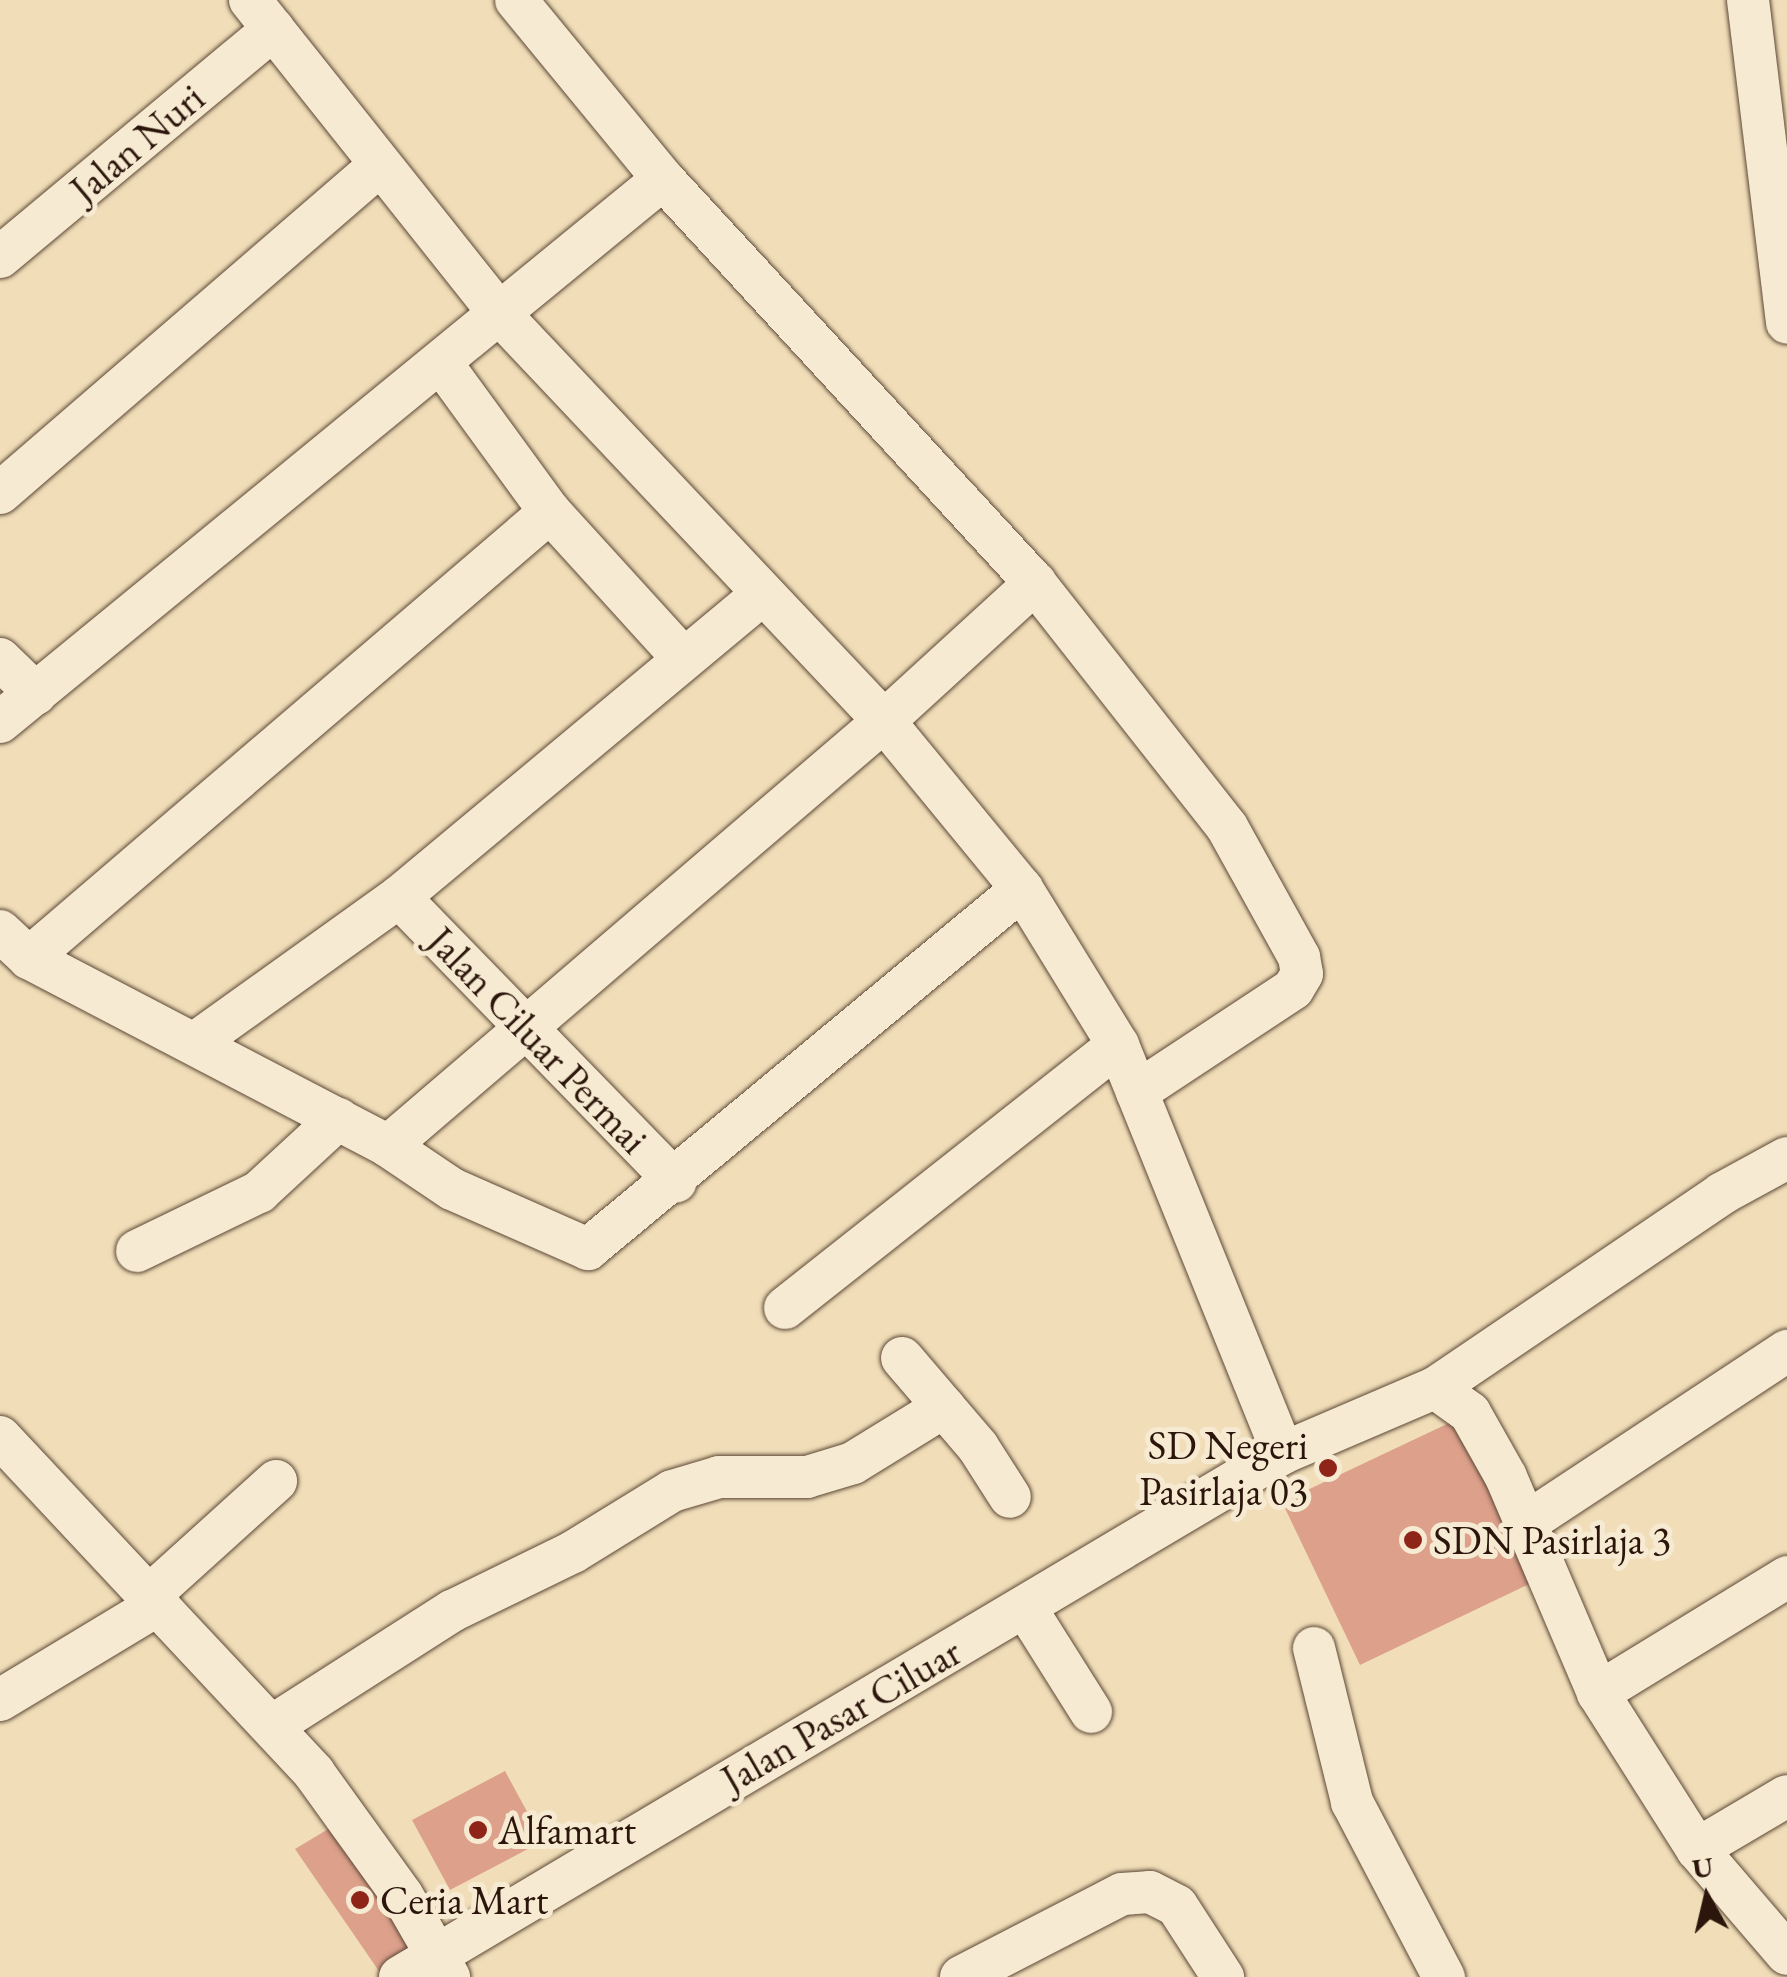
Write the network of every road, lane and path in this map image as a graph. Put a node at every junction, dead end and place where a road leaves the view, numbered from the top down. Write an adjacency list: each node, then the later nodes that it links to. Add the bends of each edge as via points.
1 (516, 0): 5 (street)
2 (1748, 0): 8 (street)
3 (262, 14): 4 (street); 6 (street, Jalan Nuri)
4 (378, 167): 7 (street); 10 (street)
5 (664, 179): 7 (street); 12 (street)
6 (0, 257)
7 (497, 311): 9 (street); 13 (street)
8 (1787, 323)
9 (442, 364): 11 (street); 16 (street)
10 (0, 493)
11 (550, 512): 14 (street); 21 (street)
12 (1035, 582): 17 (street); 25 (street, via 1227,827 1300,957 1302,974 1293,990)
13 (761, 595): 14 (street); 17 (street)
14 (682, 657): 20 (street)
15 (0, 659): 16 (street)
16 (36, 694): 18 (street)
17 (884, 721): 19 (street); 22 (street)
18 (0, 722)
19 (1022, 888): 24 (street); 29 (street)
20 (400, 897): 22 (street, Jalan Ciluar Permai); 23 (street)
21 (14, 944): 23 (street)
22 (527, 1028): 27 (street); 29 (street, Jalan Ciluar Permai)
23 (195, 1042): 26 (street)
24 (1118, 1046): 25 (street); 31 (street)
25 (1137, 1092): 37 (street)
26 (338, 1119): 27 (street); 30 (street, via 259,1192)
27 (388, 1146): 29 (street, via 452,1189 588,1249)
28 (1787, 1158): 34 (street, Jalan Pasar Ciluar, via 1722,1194)
29 (676, 1182)
30 (137, 1251)
31 (785, 1308)
32 (1787, 1351): 40 (street)
33 (902, 1358): 35 (street)
34 (1435, 1388): 37 (street, Jalan Pasar Ciluar); 40 (street, via 1470,1413)
35 (944, 1408): 39 (street); 48 (street, via 853,1462 822,1472 719,1477 672,1491 573,1552 452,1611)
36 (0, 1437): 42 (street)
37 (1282, 1453): 43 (street, Jalan Pasar Ciluar)
38 (276, 1481): 42 (street)
39 (1010, 1497)
40 (1526, 1523): 45 (street)
41 (1787, 1576): 45 (street)
42 (154, 1600): 46 (street); 48 (street)
43 (1025, 1607): 47 (street); 52 (street, Jalan Pasar Ciluar)
44 (1314, 1648): 55 (street, via 1352,1802)
45 (1598, 1694): 50 (street)
46 (0, 1700)
47 (1091, 1712)
48 (272, 1726): 52 (street, via 402,1895)
49 (1787, 1796): 50 (street)
50 (1697, 1849): 51 (street)
51 (1787, 1954)
52 (428, 1970)
53 (961, 1977): 54 (street, via 1122,1894 1150,1892 1177,1906)
54 (1223, 1977)
55 (1444, 1977)

